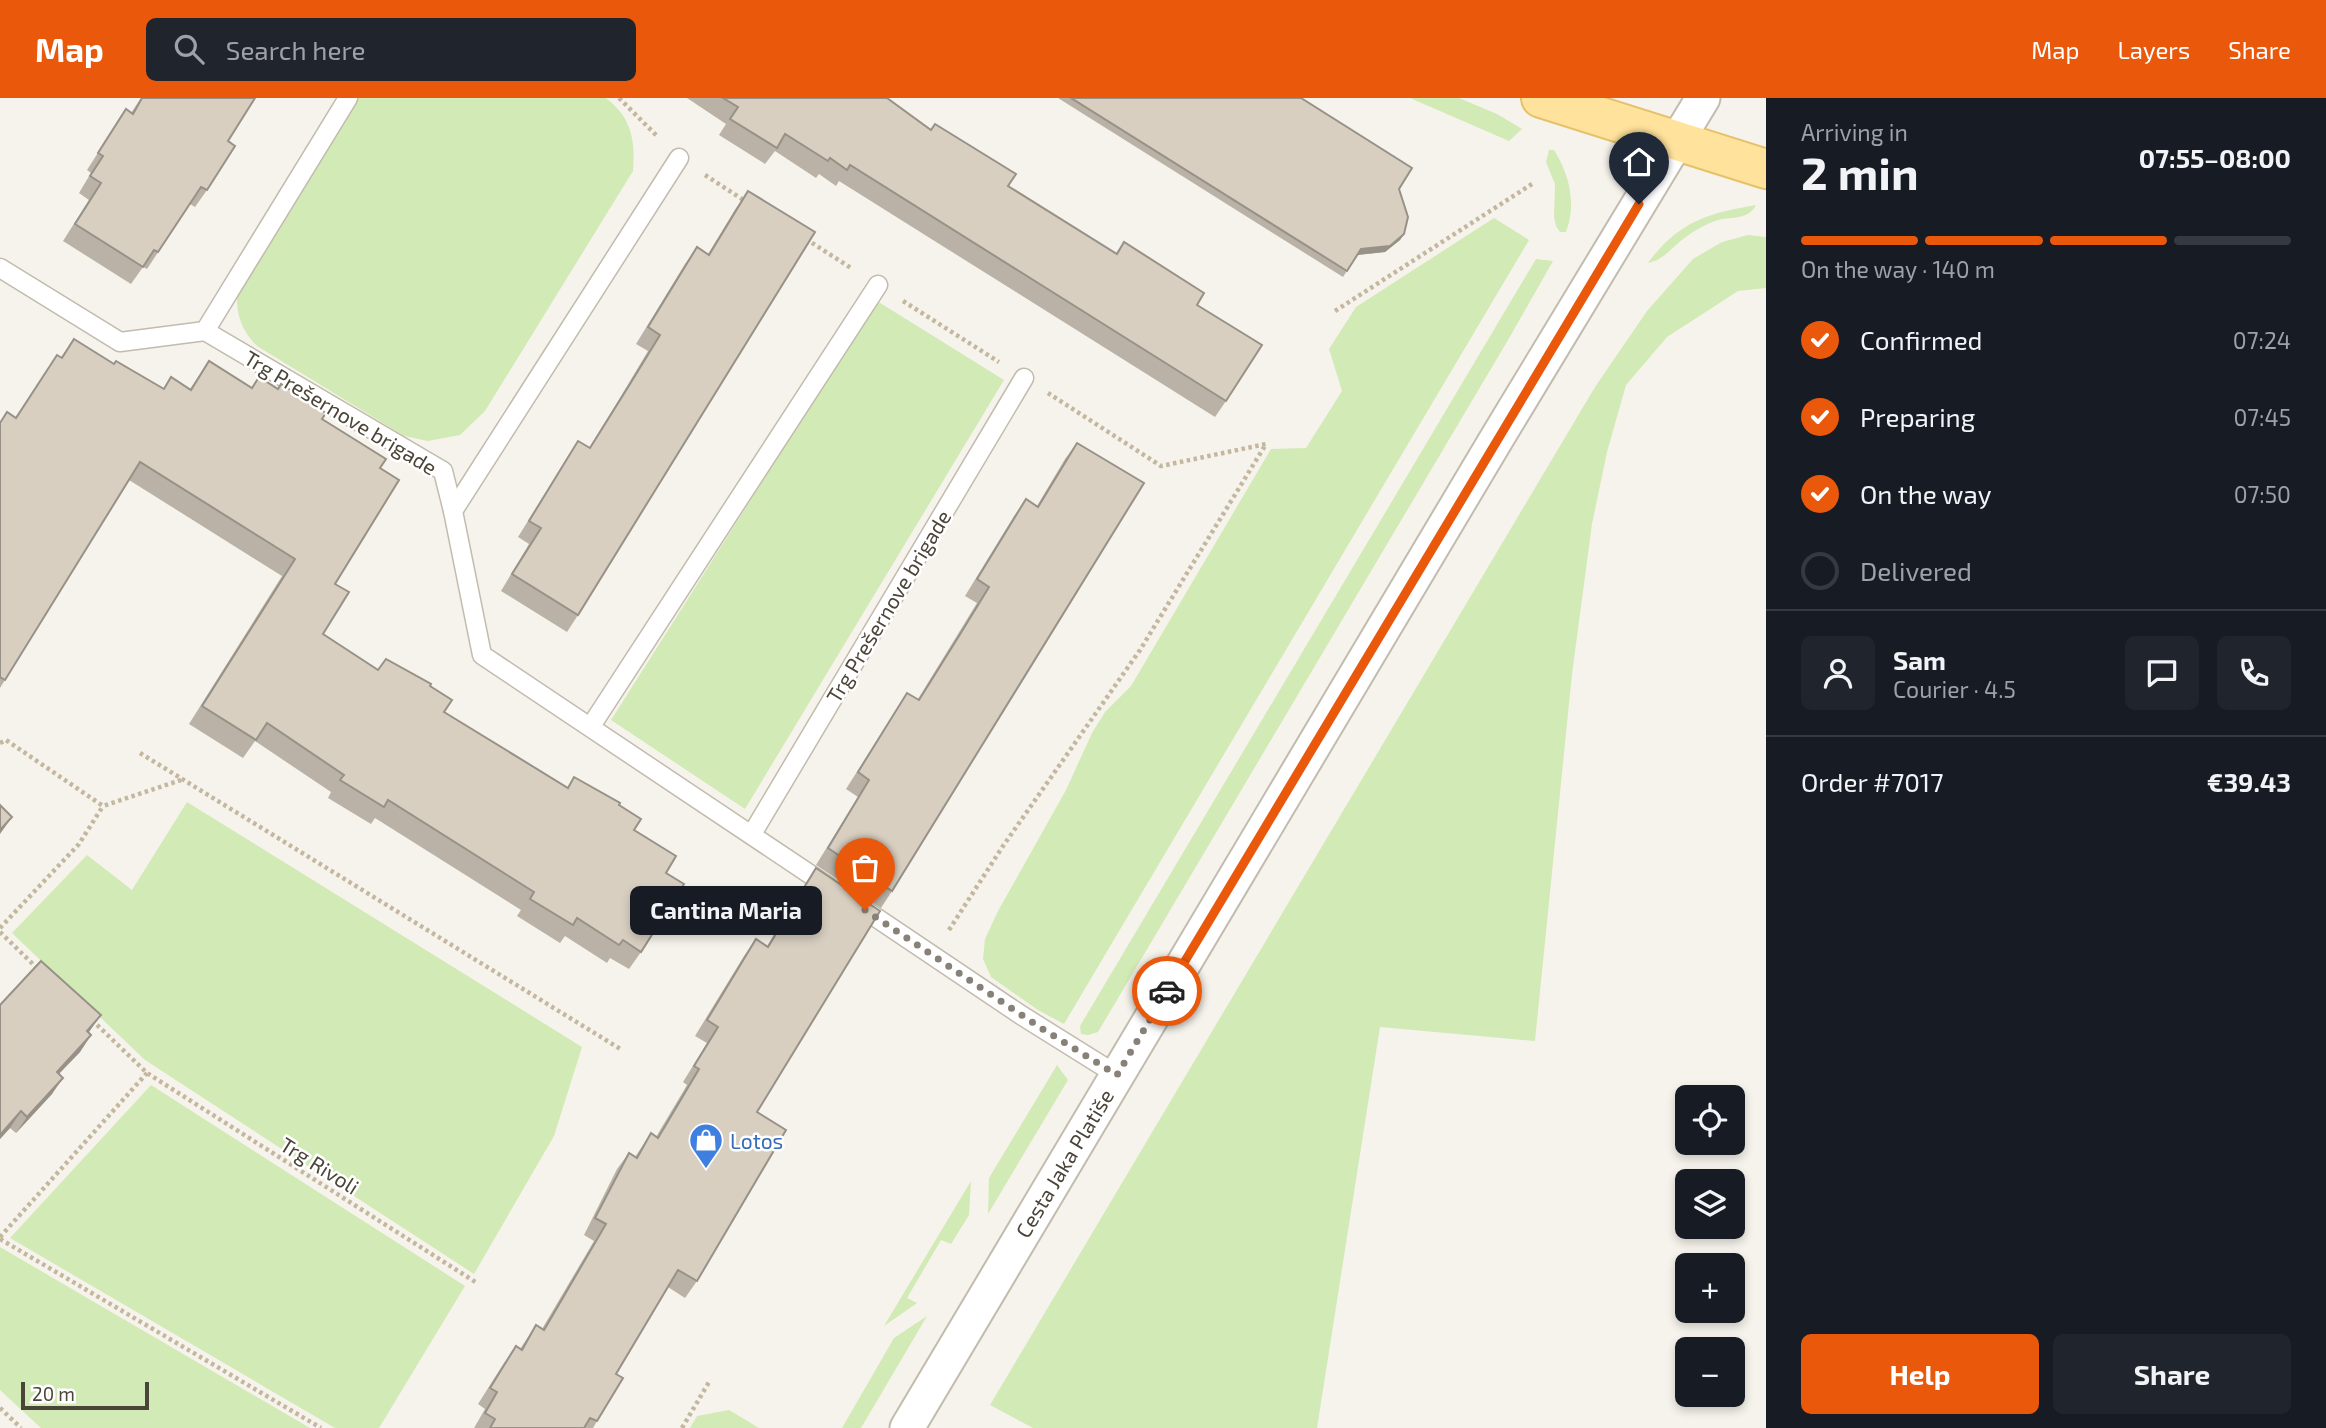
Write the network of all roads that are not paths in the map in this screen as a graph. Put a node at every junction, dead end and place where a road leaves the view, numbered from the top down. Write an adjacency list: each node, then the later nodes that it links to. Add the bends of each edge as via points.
1 (348, 98): 9 (lane)
2 (1541, 98): 4 (main road)
3 (1703, 98): 4 (street, Cesta Jaka Platiše)
4 (1677, 141): 6 (main road); 14 (street, Cesta Jaka Platiše)
5 (679, 159): 11 (lane)
6 (1766, 169)
7 (0, 268): 9 (lane, via 120,342)
8 (877, 285): 12 (lane)
9 (205, 331): 11 (lane, Trg Prešernove brigade, via 443,471)
10 (1024, 378): 13 (lane, Trg Prešernove brigade)
11 (453, 511): 12 (lane, Trg Prešernove brigade, via 482,654)
12 (591, 726): 13 (lane, Trg Prešernove brigade)
13 (752, 834): 14 (lane, Trg Prešernove brigade)
14 (1117, 1075): 15 (street, Cesta Jaka Platiše)
15 (907, 1428)

